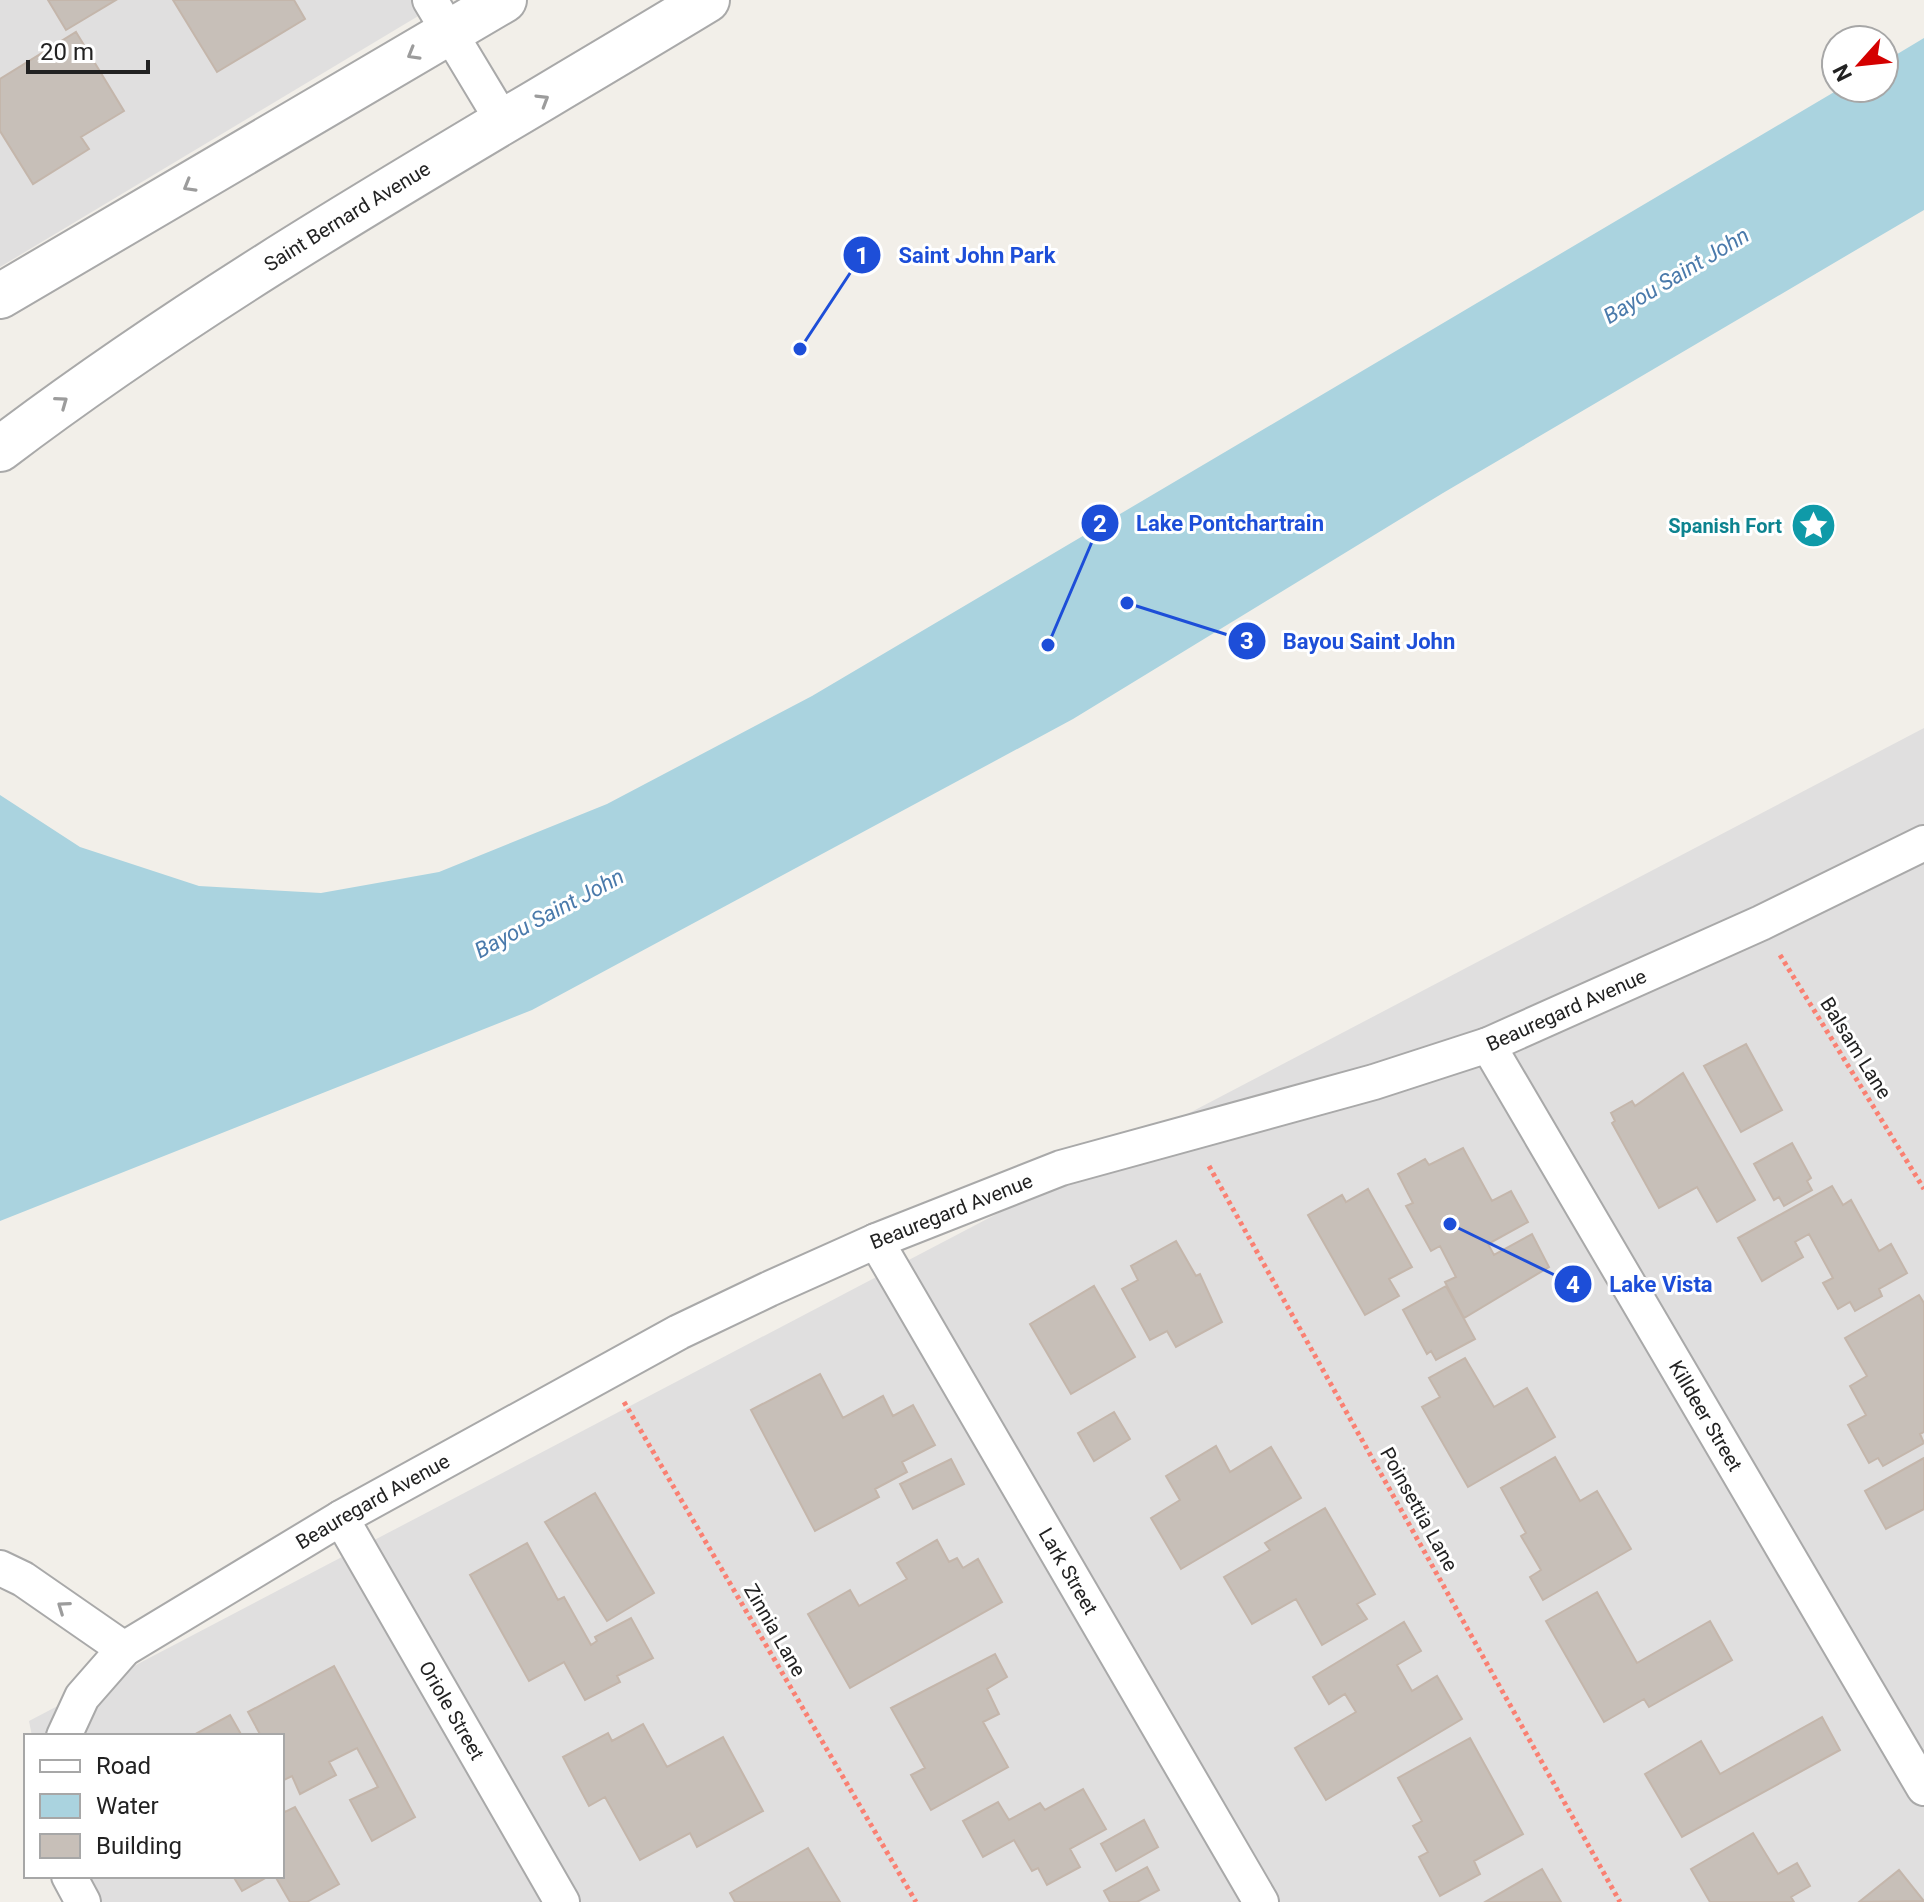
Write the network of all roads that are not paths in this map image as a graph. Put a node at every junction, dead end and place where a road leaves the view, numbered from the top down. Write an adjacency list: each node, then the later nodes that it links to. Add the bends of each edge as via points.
1 (504, 0): 3 (street)
2 (707, 0): 4 (street, Saint Bernard Avenue, one-way to 2)
3 (440, 16): 4 (street); 5 (street, one-way to 5)
4 (504, 123): 6 (street, Saint Bernard Avenue, one-way to 4, via 199,309)
5 (0, 296)
6 (0, 449)
7 (1924, 843): 8 (street, Beauregard Avenue, via 1761,923)
8 (1488, 1045): 9 (street, Beauregard Avenue, via 1061,1168); 14 (street, Killdeer Street)
9 (876, 1241): 10 (street, Beauregard Avenue, via 679,1332); 18 (street, Lark Street)
10 (341, 1518): 12 (street, Beauregard Avenue); 17 (street, Oriole Street)
11 (0, 1568): 12 (street, one-way to 11)
12 (124, 1649): 13 (street, Beauregard Avenue, via 82,1697)
13 (65, 1734)
14 (1924, 1788)
15 (70, 1878): 16 (street)
16 (83, 1902)
17 (562, 1902)
18 (1261, 1902)

